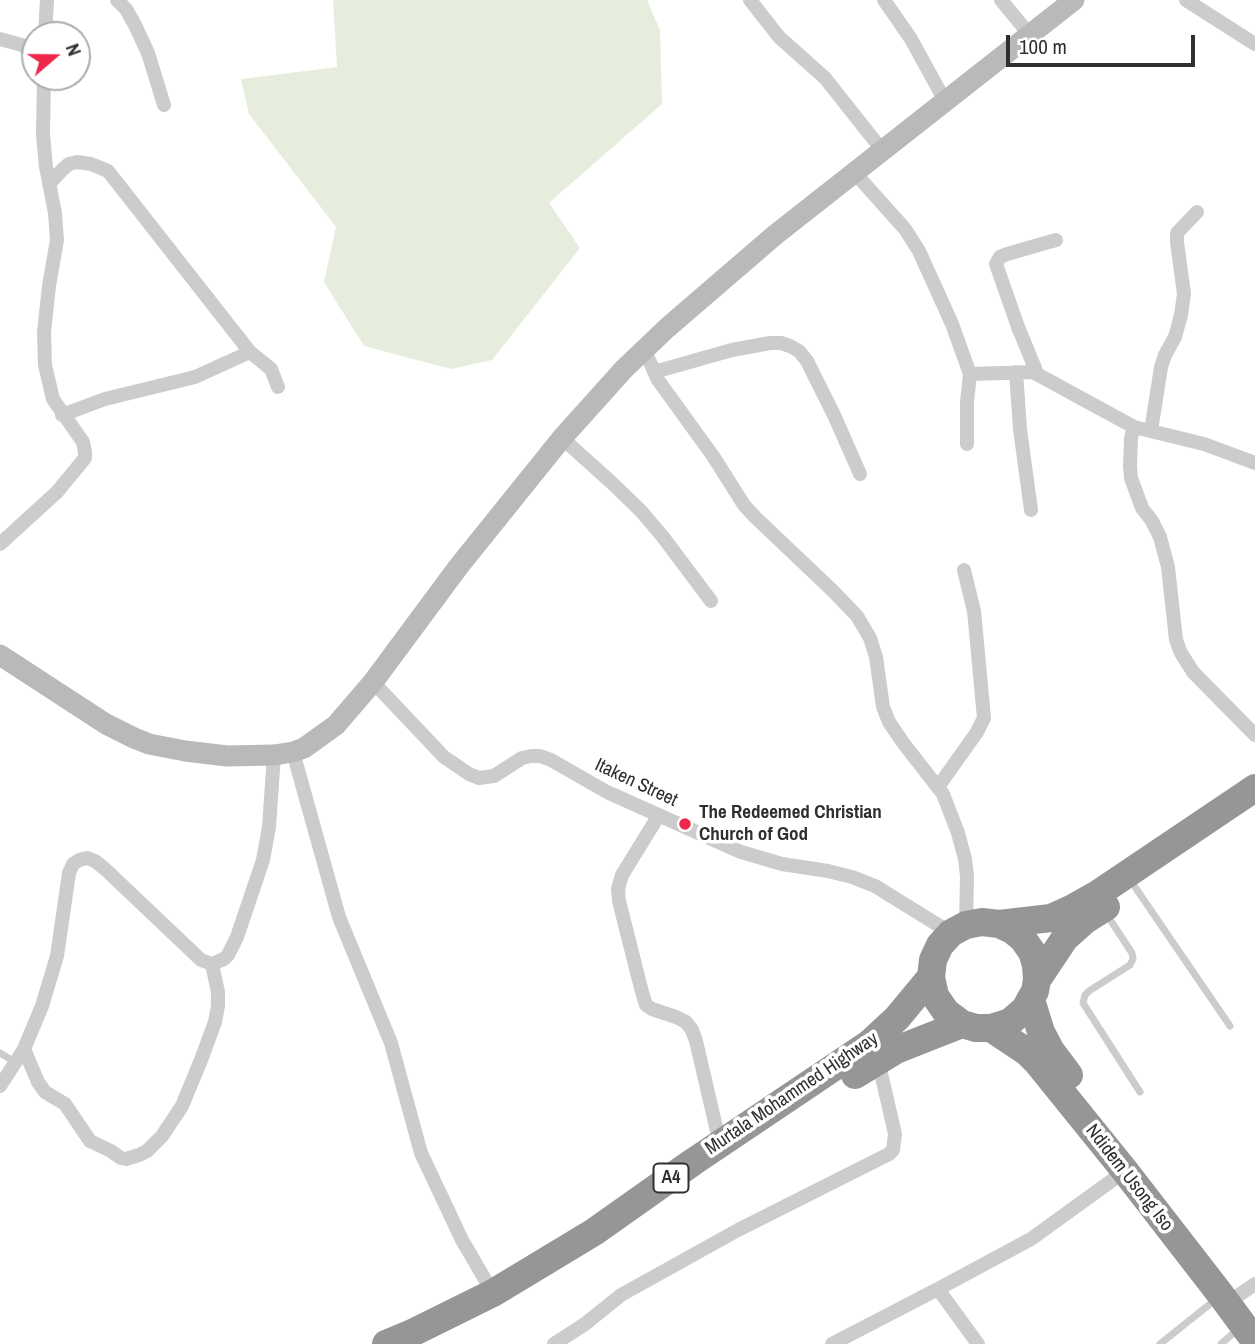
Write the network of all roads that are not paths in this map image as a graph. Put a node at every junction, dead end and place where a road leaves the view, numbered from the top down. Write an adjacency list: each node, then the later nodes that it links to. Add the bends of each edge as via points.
1 (47, 0): 8 (street)
2 (117, 0): 15 (street, via 148,53)
3 (750, 0): 16 (street, via 779,37 825,78)
4 (884, 0): 14 (street)
5 (1001, 0): 9 (street)
6 (1074, 0): 9 (street)
7 (1186, 0): 11 (street)
8 (46, 21)
9 (1029, 34): 14 (street)
10 (0, 39): 12 (street)
11 (1255, 44)
12 (21, 45)
13 (44, 91): 18 (street)
14 (945, 101): 16 (street)
15 (164, 106)
16 (882, 150): 17 (street)
17 (854, 172): 21 (street); 26 (street, via 919,251)
18 (49, 184): 22 (street, via 77,162 108,171); 28 (street, via 57,240 47,298 45,365)
19 (1197, 212): 30 (street, via 1177,233 1184,294 1175,337 1161,367)
20 (1056, 240): 25 (street, via 1007,254 996,264)
21 (644, 349): 23 (street); 31 (street)
22 (250, 352): 27 (street, via 271,369); 28 (street, via 195,377 105,398)
23 (654, 372): 34 (street, via 732,350 770,343 790,346 807,361); 43 (street, via 750,511 857,616 876,657 889,722)
24 (1016, 372): 25 (street); 26 (street); 35 (street)
25 (1037, 373): 29 (street)
26 (970, 374): 32 (street)
27 (278, 387)
28 (62, 415): 36 (street, via 83,442 85,458 57,492)
29 (1134, 427): 30 (street); 41 (street, via 1131,478 1160,537 1181,653 1193,672)
30 (1151, 431): 33 (street)
31 (562, 438): 38 (street, via 641,511); 40 (street)
32 (967, 444)
33 (1255, 463)
34 (860, 474)
35 (1031, 510)
36 (0, 544)
37 (964, 570): 43 (street, via 974,611 984,718)
38 (711, 601)
39 (0, 655): 42 (street, via 95,717 142,741 227,756)
40 (373, 681): 42 (street, via 336,725 304,748); 46 (street, Itaken Street, via 444,757 469,774 494,776 522,758 540,756)
41 (1255, 735)
42 (284, 754): 51 (street, via 263,860 237,937 224,960); 66 (street, via 339,917 391,1043 421,1153)
43 (938, 788): 50 (street, via 965,859)
44 (1255, 788): 49 (highway, via 1073,908 1051,918)
45 (1255, 806): 47 (highway)
46 (659, 815): 50 (street, Itaken Street, via 741,852 875,886); 63 (street, via 622,875 619,901 644,1001 652,1009 686,1022 692,1030)
47 (1135, 887): 48 (highway); 55 (lane)
48 (1103, 908): 53 (highway, via 1065,938); 62 (lane, via 1133,959 1089,991 1083,1003)
49 (999, 924): 50 (highway, via 982,922); 53 (highway, via 1023,939 1032,952)
50 (959, 929): 52 (highway, A4, via 940,945)
51 (212, 964): 57 (street, via 201,960 95,861 79,860 69,873 57,956); 57 (street, via 218,1006 201,1060 182,1106 162,1136 139,1156 121,1158 90,1141 65,1104 45,1092)
52 (931, 977): 54 (highway, via 935,996); 63 (highway, Murtala Mohammed Highway / A4, via 870,1043)
53 (1034, 990): 56 (highway, via 1018,1016); 67 (highway, Ndidem Usong Iso, via 1041,1032 1051,1051)
54 (962, 1024): 56 (highway, A4); 59 (highway, Murtala Mohammed Highway / A4)
55 (1230, 1026)
56 (991, 1028): 64 (highway, Ndidem Usong Iso, via 1037,1062)
57 (24, 1049): 60 (street)
58 (0, 1053): 60 (lane)
59 (878, 1060): 69 (highway, Murtala Mohammed Highway / A4, via 505,1308); 70 (street, via 895,1135 889,1154 621,1295)
60 (15, 1062): 61 (street)
61 (0, 1086)
62 (1140, 1092)
63 (720, 1144): 66 (highway, Murtala Mohammed Highway / A4, via 594,1232)
64 (1125, 1171): 65 (street, via 1031,1239); 67 (highway, Ndidem Usong Iso)
65 (938, 1289): 71 (street); 72 (street)
66 (494, 1293): 68 (highway, Murtala Mohammed Highway / A4)
67 (1245, 1309): 73 (lane); 74 (lane)
68 (386, 1344)
69 (430, 1344)
70 (554, 1344)
71 (832, 1344)
72 (978, 1344)
73 (1160, 1344)
74 (1221, 1344)

